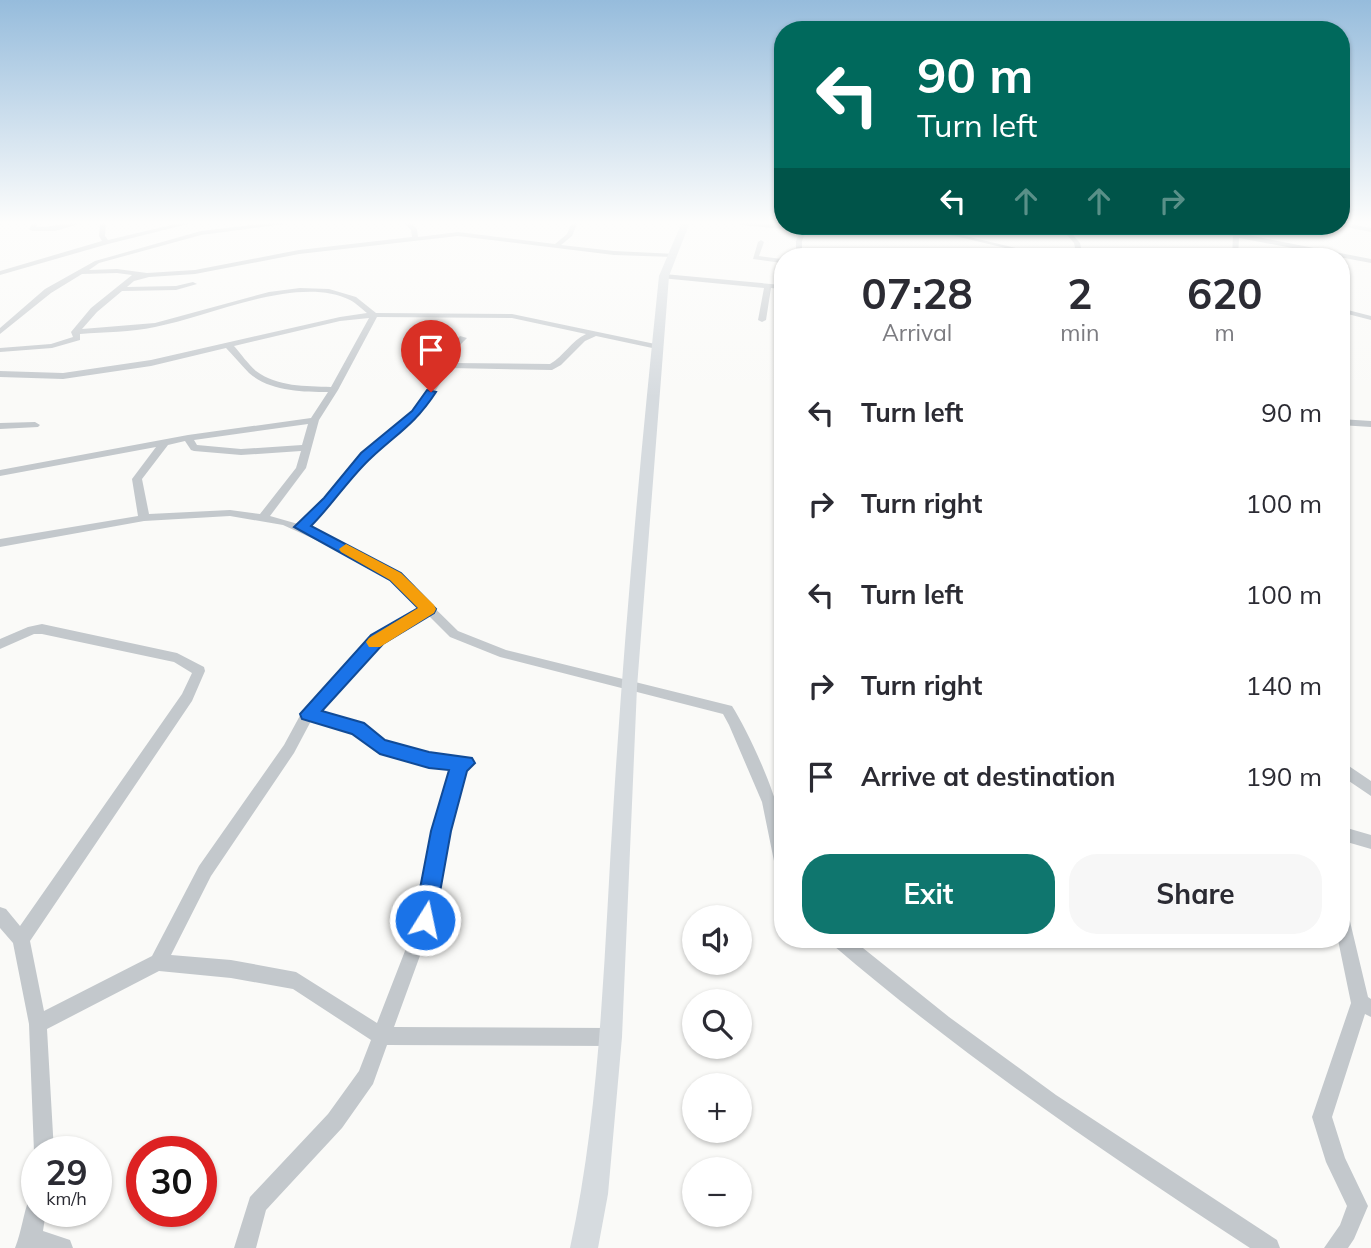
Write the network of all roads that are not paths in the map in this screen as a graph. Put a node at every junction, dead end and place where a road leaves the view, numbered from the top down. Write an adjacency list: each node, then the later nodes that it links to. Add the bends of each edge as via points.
1 (64, 280): 13 (street)
2 (131, 280): 8 (street)
3 (664, 280): 18 (main road)
4 (708, 280): 6 (street)
5 (193, 284): 8 (street)
6 (768, 286): 7 (street); 12 (street)
7 (774, 286)
8 (122, 289): 14 (street)
9 (1350, 313): 11 (street)
10 (374, 315): 14 (street, via 361,300 307,289 156,325); 15 (street, via 512,316); 17 (street); 22 (street)
11 (1371, 318)
12 (762, 320)
13 (0, 332)
14 (75, 332): 19 (street, via 77,338 65,343)
15 (596, 334): 18 (street); 20 (street, via 577,340 563,362 552,367)
16 (463, 338): 20 (street, via 449,351)
17 (228, 345): 21 (street, via 74,374); 22 (street, via 254,372 276,384)
18 (657, 347): 38 (main road)
19 (0, 350)
20 (447, 365): 34 (street, via 416,413 365,456)
21 (0, 374)
22 (334, 390): 23 (street)
23 (314, 420): 28 (street); 30 (street)
24 (1350, 423): 25 (street)
25 (1371, 424)
26 (35, 425): 27 (street)
27 (0, 426)
28 (188, 438): 29 (street); 30 (street, via 194,448 226,452)
29 (164, 443): 31 (street); 32 (street, via 137,479)
30 (308, 448): 33 (street, via 301,468)
31 (0, 473)
32 (144, 518): 33 (street, via 230,513); 35 (street)
33 (263, 518): 34 (street)
34 (301, 527): 36 (street, via 396,577)
35 (0, 542)
36 (429, 609): 38 (street, via 454,634 504,654); 39 (street, via 377,639)
37 (0, 644): 46 (street, via 42,629 177,659 199,671 187,697)
38 (629, 687): 42 (street, via 727,710 769,802); 53 (main road)
39 (308, 714): 49 (street, via 205,871); 52 (street, via 357,729 380,747 429,760 465,763 459,766 441,831 425,920)
40 (1350, 773): 41 (street)
41 (1371, 789)
42 (774, 825)
43 (1350, 836): 44 (street)
44 (1371, 842)
45 (0, 915): 46 (street)
46 (21, 939): 51 (street)
47 (850, 948): 59 (street, via 942,1024 1105,1142)
48 (1350, 948): 50 (street)
49 (158, 962): 51 (street); 52 (street, via 296,981)
50 (1365, 1005): 60 (street, via 1322,1117 1336,1162 1358,1206)
51 (38, 1024): 54 (street)
52 (381, 1036): 53 (street); 57 (street, via 366,1077 335,1121 257,1204)
53 (610, 1037): 58 (main road, via 595,1194)
54 (43, 1136)
55 (29, 1243): 56 (street)
56 (62, 1248)
57 (246, 1248)
58 (584, 1248)
59 (1269, 1248)
60 (1335, 1248)

